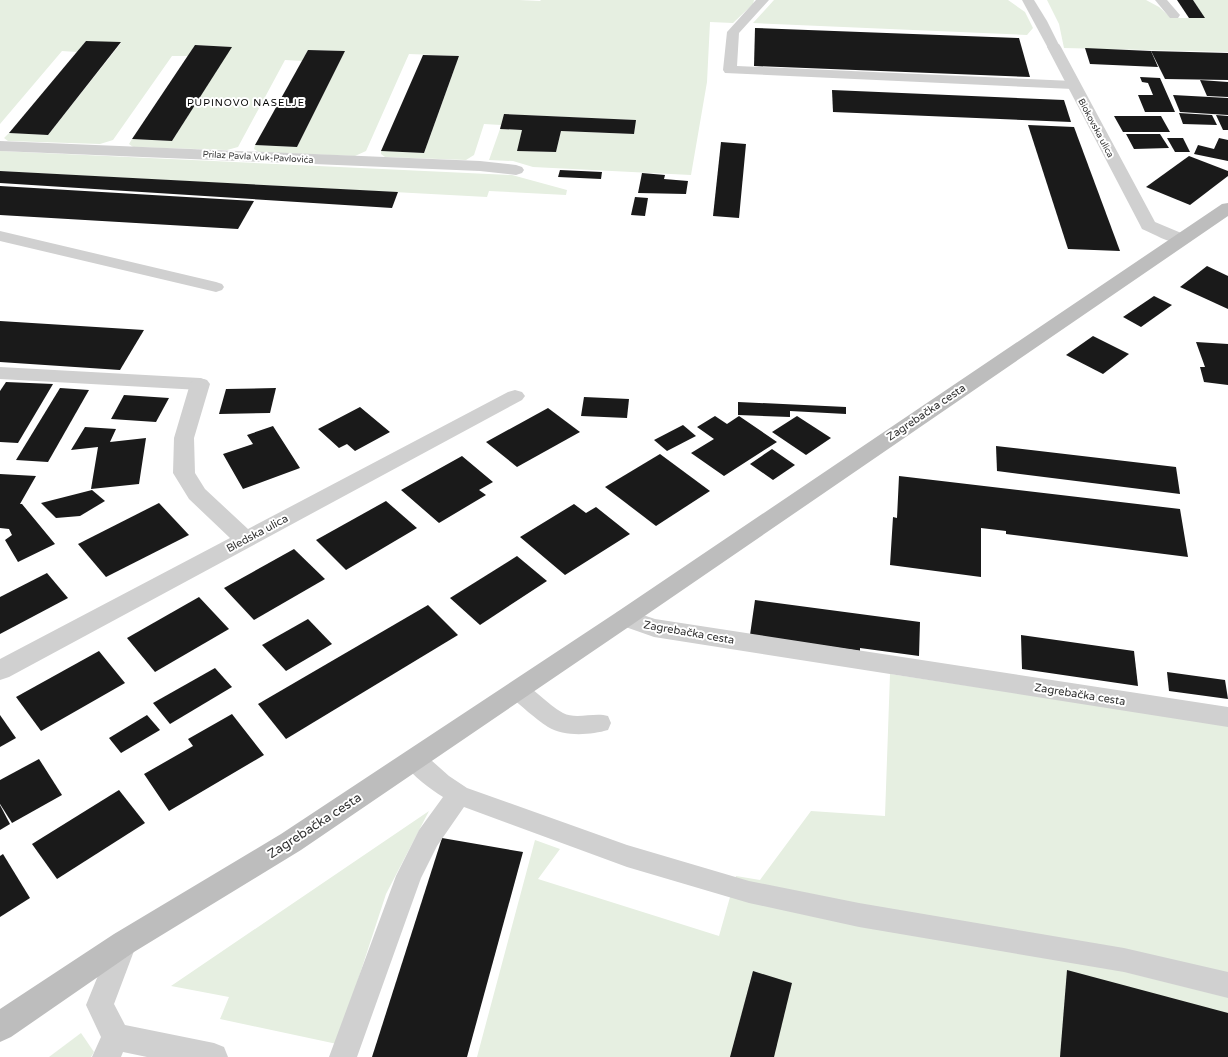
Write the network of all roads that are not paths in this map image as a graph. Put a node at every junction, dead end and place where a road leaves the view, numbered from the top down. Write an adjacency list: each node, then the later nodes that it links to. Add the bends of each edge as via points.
1 (763, 0): 6 (lane, via 733,32 730,70)
2 (1028, 0): 5 (lane, Biokovska ulica)
3 (1161, 0): 4 (lane)
4 (1174, 15)
5 (1054, 47): 6 (street, Biokovska ulica)
6 (1073, 85): 11 (street, Biokovska ulica, via 1148,225)
7 (0, 146): 8 (street, Prilaz Pavla Vuk-Pavlovića, via 480,166)
8 (516, 170)
9 (1228, 208): 11 (street, Zagrebačka cesta)
10 (0, 236): 12 (lane)
11 (1180, 239): 17 (street, Zagrebačka cesta)
12 (216, 287)
13 (0, 373): 14 (lane)
14 (200, 384): 16 (street, via 184,438 184,473 197,494)
15 (515, 396): 16 (street, Bledska ulica)
16 (245, 539): 18 (street, Bledska ulica)
17 (625, 618): 19 (street, Zagrebačka cesta); 20 (street, Zagrebačka cesta, via 654,628)
18 (0, 670)
19 (516, 690): 21 (lane, via 557,721 575,724); 22 (street, Zagrebačka cesta)
20 (1228, 717)
21 (600, 723)
22 (414, 759): 23 (lane, via 441,784); 24 (street, Zagrebačka cesta, via 292,842)
23 (459, 795): 25 (lane, via 627,856 749,892 859,915 1124,960); 29 (lane, via 428,838 409,876)
24 (124, 943): 26 (street, Zagrebačka cesta); 27 (lane, via 100,1005)
25 (1228, 985)
26 (0, 1027)
27 (111, 1047): 28 (lane)
28 (214, 1057)
29 (343, 1057)

